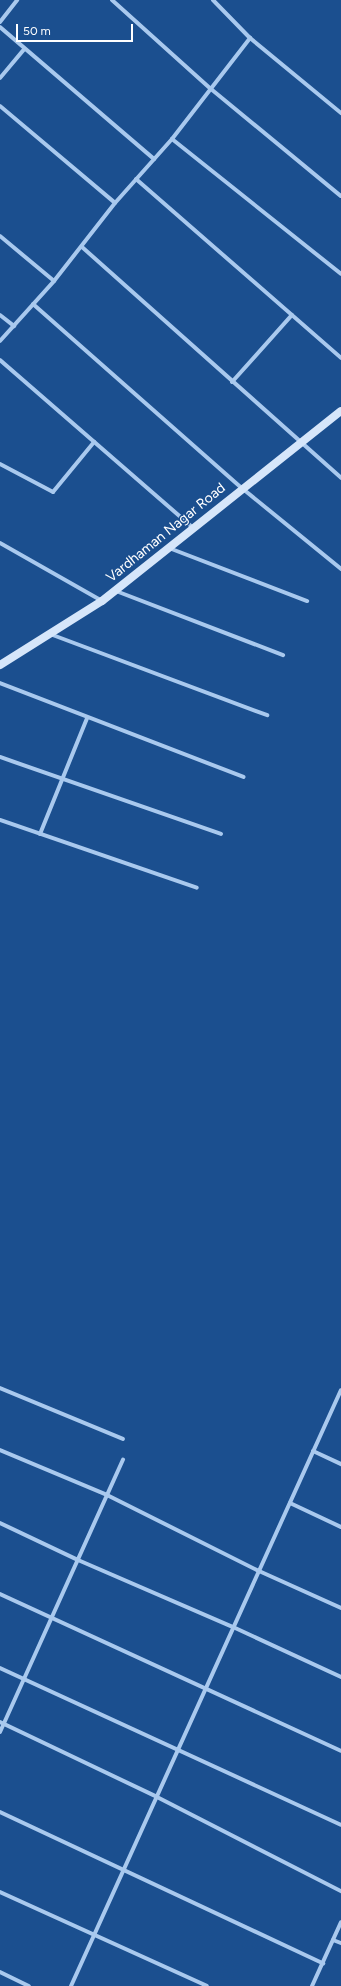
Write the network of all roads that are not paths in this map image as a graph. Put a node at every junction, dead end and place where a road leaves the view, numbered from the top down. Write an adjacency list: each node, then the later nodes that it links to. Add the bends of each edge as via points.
1 (17, 0): 4 (street)
2 (112, 0): 9 (street)
3 (213, 0): 6 (street)
4 (0, 22)
5 (0, 27): 7 (street)
6 (250, 38): 9 (street); 11 (street)
7 (24, 49): 8 (street); 13 (street)
8 (0, 78)
9 (211, 90): 12 (street); 15 (street)
10 (0, 106): 16 (street)
11 (341, 113)
12 (172, 139): 13 (street); 19 (street)
13 (154, 159): 14 (street)
14 (136, 179): 16 (street); 23 (street)
15 (341, 196)
16 (115, 204): 18 (street)
17 (0, 236): 20 (street)
18 (82, 247): 20 (street); 28 (street)
19 (341, 274)
20 (54, 281): 21 (street)
21 (34, 304): 24 (street); 34 (street)
22 (0, 315): 24 (street)
23 (292, 315): 26 (street); 28 (street)
24 (14, 326): 25 (street)
25 (0, 341)
26 (341, 358)
27 (0, 360): 30 (street)
28 (232, 382): 31 (street)
29 (341, 411): 31 (street, Vardhaman Nagar Road)
30 (94, 442): 32 (street, via 53,492); 35 (street)
31 (300, 444): 33 (street); 34 (street, Vardhaman Nagar Road)
32 (0, 464)
33 (341, 478)
34 (243, 489): 35 (street, Vardhaman Nagar Road); 38 (street)
35 (193, 528): 37 (street, Vardhaman Nagar Road)
36 (0, 543): 40 (street)
37 (169, 548): 39 (street, Vardhaman Nagar Road); 41 (street)
38 (341, 568)
39 (116, 590): 40 (street, Vardhaman Nagar Road); 43 (street)
40 (102, 601): 42 (street, Vardhaman Nagar Road)
41 (307, 601)
42 (50, 634): 44 (street, Vardhaman Nagar Road); 46 (street)
43 (283, 655)
44 (0, 665)
45 (0, 684): 47 (street)
46 (266, 715)
47 (87, 718): 49 (street); 50 (street)
48 (0, 757): 49 (street)
49 (61, 778): 52 (street); 53 (street)
50 (244, 778)
51 (0, 820): 52 (street)
52 (40, 834): 54 (street)
53 (221, 834)
54 (197, 888)
55 (0, 1388): 57 (street)
56 (340, 1393): 59 (street)
57 (123, 1439)
58 (0, 1450): 62 (street)
59 (313, 1452): 61 (street); 63 (street)
60 (123, 1460): 62 (street)
61 (341, 1464)
62 (107, 1495): 66 (street); 67 (street)
63 (290, 1503): 65 (street); 67 (street)
64 (0, 1523): 66 (street)
65 (341, 1527)
66 (78, 1560): 70 (street); 71 (street)
67 (259, 1571): 69 (street); 71 (street)
68 (0, 1594): 70 (street)
69 (341, 1608)
70 (52, 1618): 74 (street); 75 (street)
71 (233, 1627): 73 (street); 75 (street)
72 (0, 1668): 74 (street)
73 (341, 1677)
74 (24, 1680): 76 (street); 78 (street)
75 (206, 1688): 78 (street); 79 (street)
76 (2, 1723): 77 (street); 80 (street)
77 (0, 1732)
78 (178, 1749): 80 (street); 82 (street)
79 (341, 1751)
80 (157, 1797): 83 (street); 84 (street)
81 (0, 1812): 83 (street)
82 (341, 1825)
83 (124, 1868): 87 (street); 90 (street)
84 (341, 1891)
85 (0, 1892): 87 (street)
86 (341, 1922): 88 (street)
87 (94, 1934): 93 (street); 94 (street)
88 (333, 1940): 89 (street); 90 (street)
89 (341, 1943)
90 (323, 1962): 95 (street)
91 (0, 1972): 92 (street)
92 (29, 1986)
93 (71, 1986)
94 (207, 1986)
95 (312, 1986)

